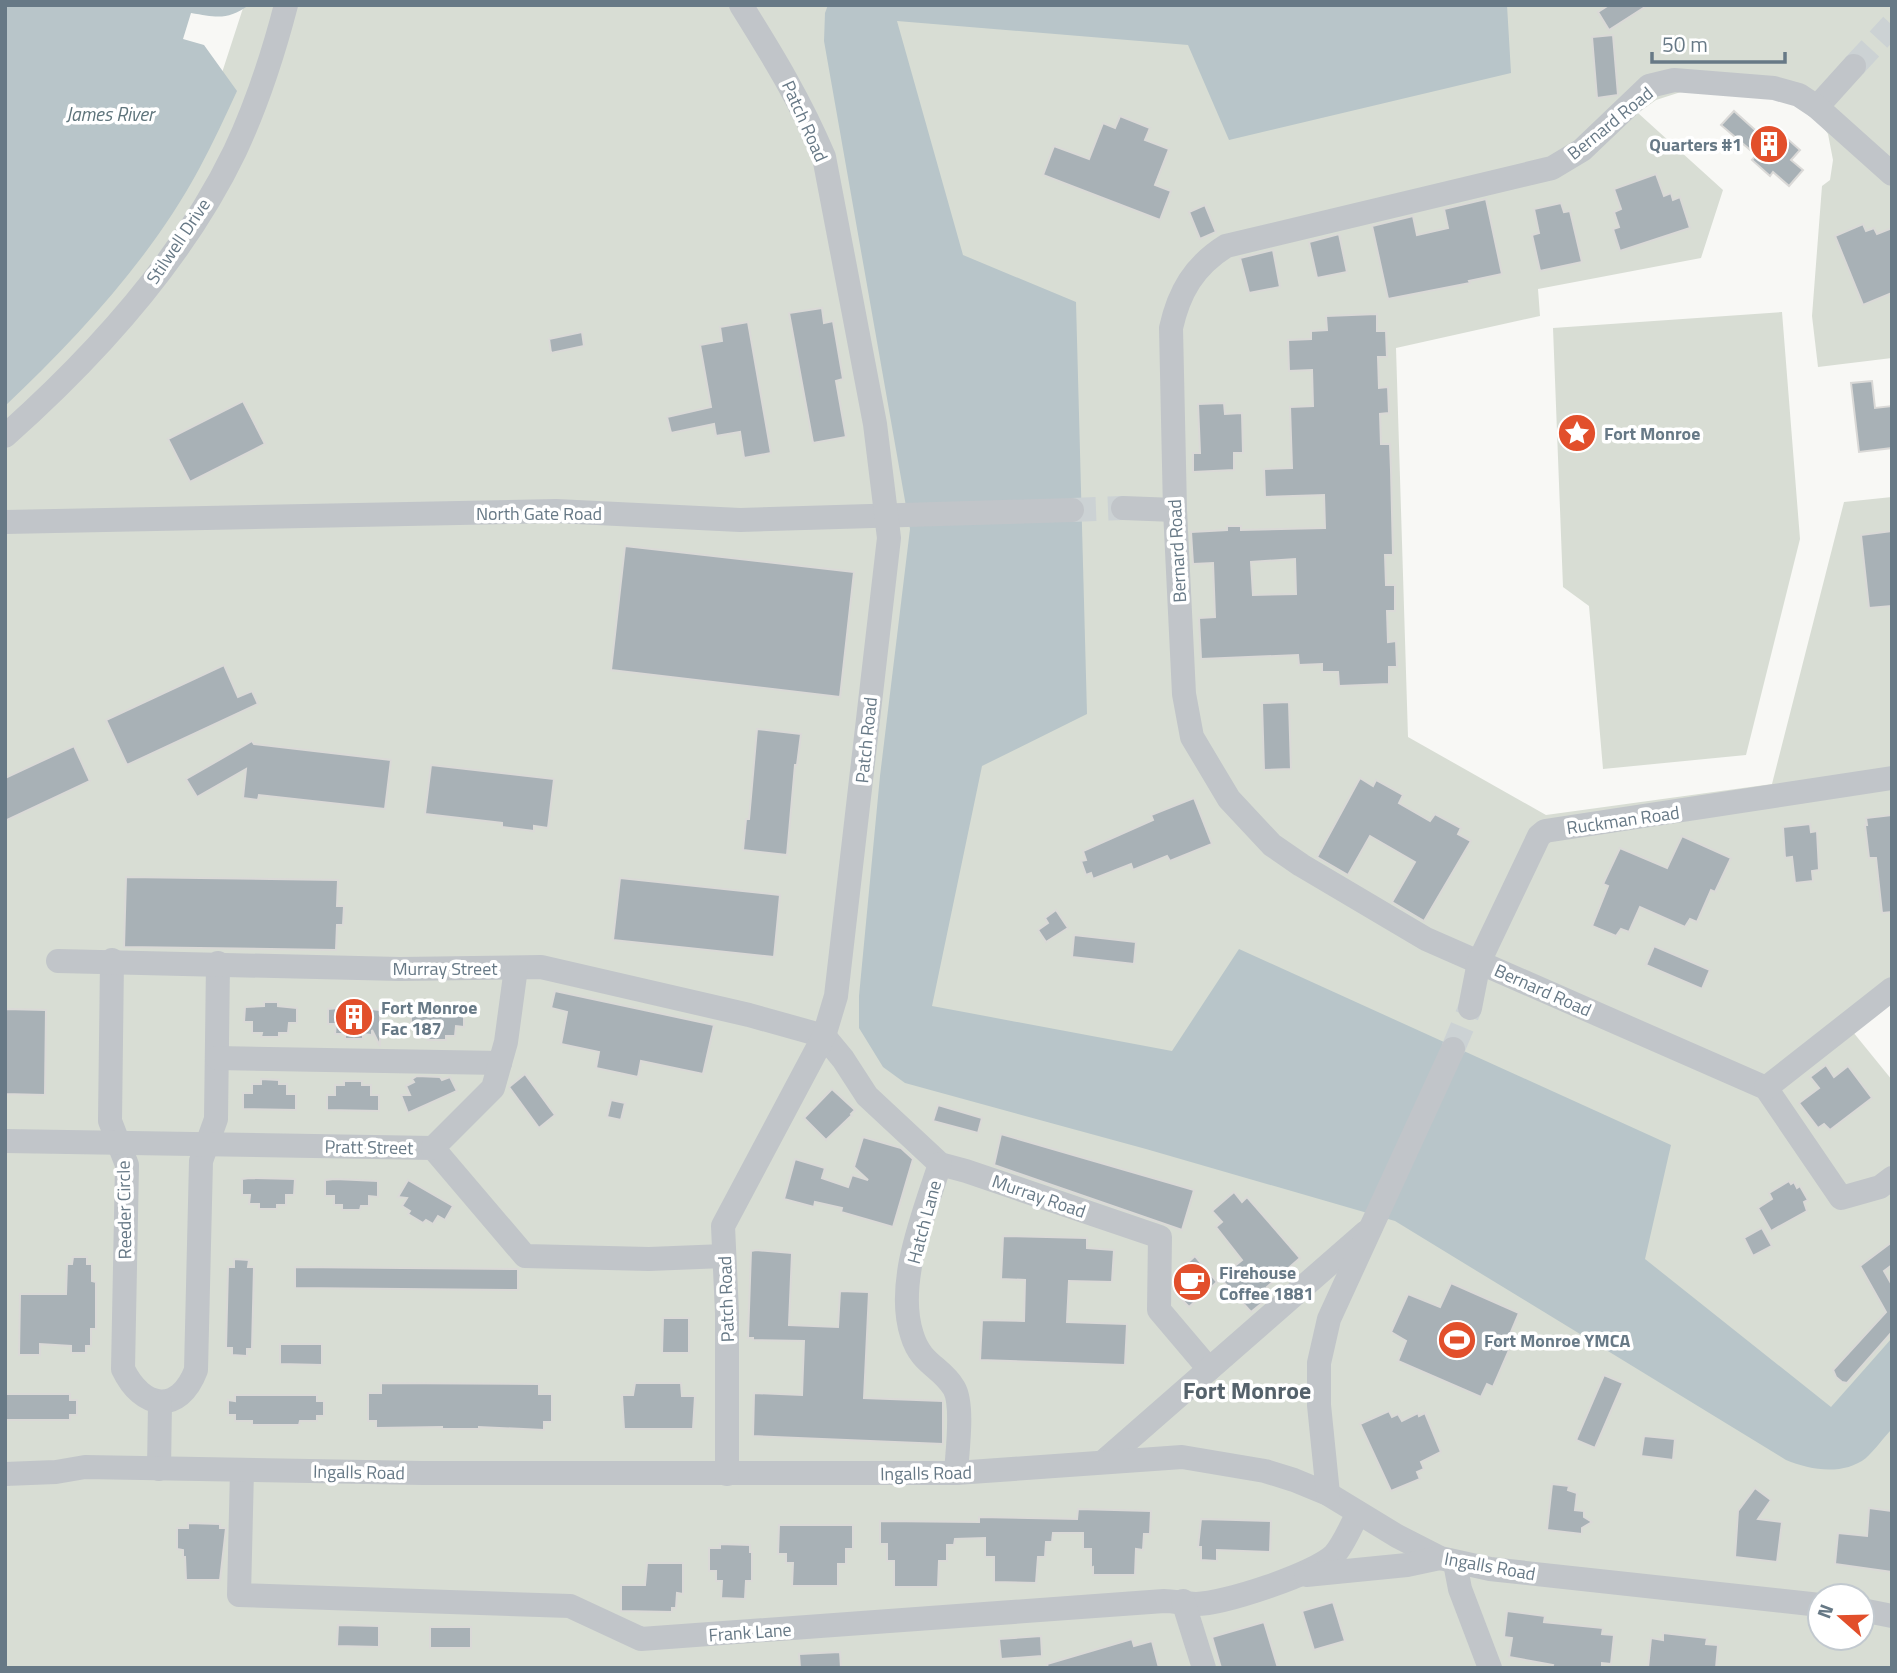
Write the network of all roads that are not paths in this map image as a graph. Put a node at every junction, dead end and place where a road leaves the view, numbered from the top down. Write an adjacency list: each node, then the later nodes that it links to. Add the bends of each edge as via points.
1 (286, 5): 6 (street, Stilwell Drive, via 251,113 206,202 151,283 100,345)
2 (741, 5): 10 (street, Patch Road, via 786,76 824,157)
3 (1854, 66): 4 (street)
4 (1817, 107): 5 (street, Bernard Road); 9 (street, Bernard Road, via 1799,95 1774,88 1674,80 1649,86 1581,150 1552,168 1241,241 1208,257 1176,303 1171,328)
5 (1892, 174)
6 (5, 436)
7 (1123, 508): 9 (street)
8 (1072, 510): 10 (street, North Gate Road)
9 (1175, 510): 15 (street, Bernard Road, via 1184,694 1192,737 1229,799 1272,845 1301,865 1426,939)
10 (894, 516): 11 (street, North Gate Road, via 740,520 556,511); 20 (street, Patch Road, via 836,996)
11 (5, 522)
12 (1892, 778): 15 (street, Ruckman Road, via 1545,831)
13 (112, 960): 14 (street, Murray Street); 16 (street, Murray Street); 26 (street, Reeder Circle, via 110,1121)
14 (58, 961)
15 (1479, 962): 19 (street, Ruckman Road); 24 (street, Bernard Road)
16 (218, 963): 17 (street, Murray Street); 22 (street)
17 (516, 968): 20 (street, Murray Street, via 541,967); 23 (street)
18 (1892, 989): 24 (street)
19 (1470, 1008)
20 (824, 1036): 29 (street, Murray Road, via 867,1096); 32 (street, Patch Road, via 723,1226)
21 (1452, 1049): 31 (street)
22 (217, 1058): 23 (street); 27 (street, via 216,1119)
23 (500, 1063): 28 (street, via 493,1088)
24 (1766, 1088): 30 (street, via 1841,1198 1880,1187)
25 (5, 1141): 26 (street, Pratt Street)
26 (121, 1143): 27 (street, Pratt Street); 36 (street, Reeder Circle, via 127,1165 123,1370 142,1395)
27 (206, 1145): 28 (street, Pratt Street); 36 (street, via 201,1161 196,1370 179,1397)
28 (433, 1148): 32 (street, Pratt Street, via 525,1256)
29 (940, 1164): 35 (street, Murray Road, via 1160,1237 1159,1310); 40 (street, Hatch Lane, via 912,1253 908,1320 918,1352 957,1393)
30 (1892, 1178)
31 (1372, 1227): 33 (street); 34 (street)
32 (724, 1256): 42 (street, Patch Road)
33 (1299, 1289): 34 (street, via 1321,1294); 35 (street)
34 (1329, 1319): 43 (street, via 1319,1363)
35 (1209, 1369): 37 (street)
36 (160, 1402): 38 (street)
37 (1103, 1462): 40 (street, Ingalls Road); 43 (street, Ingalls Road, via 1182,1457 1265,1471)
38 (159, 1469): 39 (street, Ingalls Road); 41 (street, Ingalls Road, via 86,1467)
39 (242, 1470): 42 (street, Ingalls Road); 47 (street, Frank Lane, via 239,1595 570,1606 641,1639)
40 (956, 1473): 42 (street, Ingalls Road)
41 (5, 1474)
42 (727, 1474)
43 (1328, 1494): 44 (street, Ingalls Road)
44 (1358, 1513): 45 (street, Ingalls Road); 46 (street, Frank Lane, via 1336,1553)
45 (1448, 1560): 46 (street); 48 (street, Ingalls Road, via 1490,1569); 50 (street)
46 (1302, 1575): 47 (street, Frank Lane, via 1214,1602)
47 (1183, 1601): 49 (street)
48 (1806, 1603)
49 (1203, 1668)
50 (1490, 1668)

